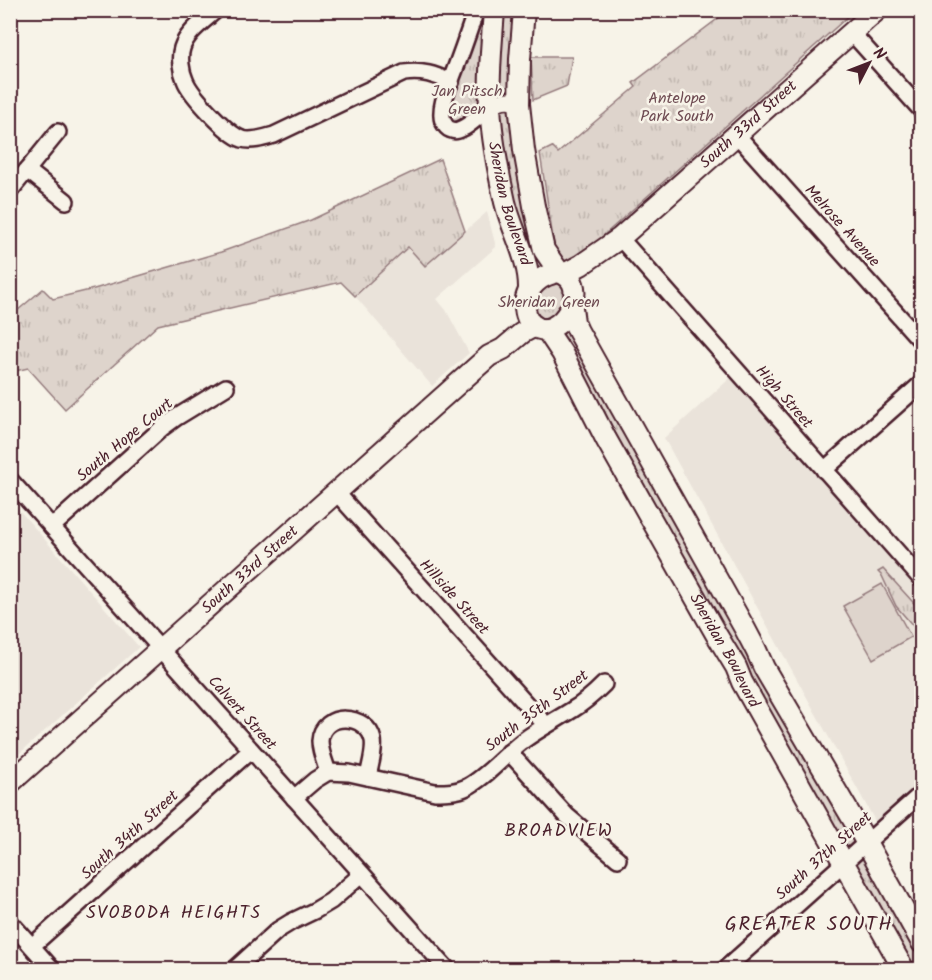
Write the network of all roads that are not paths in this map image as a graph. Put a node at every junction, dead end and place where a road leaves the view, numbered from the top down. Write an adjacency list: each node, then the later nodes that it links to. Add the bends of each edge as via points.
1 (216, 10): 7 (street, via 188,37 182,49 182,71 189,88 225,129 244,140 274,135 404,73 422,72)
2 (476, 10): 7 (street)
3 (494, 10): 8 (main road, Sheridan Boulevard)
4 (524, 10): 9 (main road, Sheridan Boulevard)
5 (876, 10): 6 (main road, South 33rd Street)
6 (852, 33): 10 (street); 12 (main road, South 33rd Street)
7 (451, 82): 8 (street, via 442,116 443,123 452,131 475,121)
8 (490, 108): 9 (street, via 507,99 514,100); 18 (main road, Sheridan Boulevard, via 505,203 529,276)
9 (519, 110): 17 (main road, Sheridan Boulevard, via 544,250)
10 (921, 111)
11 (58, 132): 13 (street)
12 (736, 134): 16 (main road, South 33rd Street); 21 (street, Melrose Avenue)
13 (27, 170): 14 (street); 15 (street)
14 (10, 191)
15 (66, 201)
16 (620, 238): 17 (main road, South 33rd Street); 19 (main road, South 33rd Street, via 585,276); 25 (street, High Street)
17 (562, 273): 18 (main road, via 539,279); 19 (main road, via 573,286)
18 (527, 299): 20 (main road, via 527,317); 22 (main road, South 33rd Street, via 520,318)
19 (573, 300): 20 (main road, via 561,321); 29 (main road, Sheridan Boulevard, via 578,331)
20 (540, 327): 22 (main road, South 33rd Street, via 522,333); 31 (main road, Sheridan Boulevard, via 562,352)
21 (921, 342)
22 (489, 356): 27 (main road, South 33rd Street)
23 (921, 383): 25 (street)
24 (226, 387): 28 (street, South Hope Court, via 162,428)
25 (824, 470): 30 (street, High Street)
26 (10, 480): 28 (street, Calvert Street)
27 (336, 492): 32 (main road, South 33rd Street); 34 (street, Hillside Street)
28 (52, 527): 32 (street, Calvert Street)
29 (713, 572): 31 (main road); 42 (main road, Sheridan Boulevard)
30 (921, 580)
31 (689, 586): 44 (main road, Sheridan Boulevard)
32 (161, 649): 35 (street, Calvert Street); 39 (main road, South 33rd Street)
33 (604, 684): 34 (street, South 35th Street, via 573,710)
34 (547, 725): 36 (street, South 35th Street)
35 (251, 750): 41 (street, Calvert Street); 48 (street, South 34th Street)
36 (509, 752): 38 (street, South 35th Street, via 478,780 457,790 435,792); 43 (street, via 567,816)
37 (328, 772): 38 (street, South 35th Street); 38 (street, via 320,741 323,732 334,721 350,719 364,725 372,738 374,748); 41 (street)
38 (368, 777)
39 (10, 783)
40 (921, 793): 42 (street, South 37th Street)
41 (294, 798): 45 (street, Calvert Street)
42 (866, 843): 44 (street, South 37th Street); 47 (main road, Sheridan Boulevard)
43 (618, 859)
44 (844, 862): 52 (street, South 37th Street); 53 (main road, Sheridan Boulevard)
45 (362, 874): 50 (street, via 331,901 278,930); 51 (street, Calvert Street)
46 (10, 922): 48 (street)
47 (921, 943)
48 (32, 946): 49 (street)
49 (53, 969)
50 (234, 969)
51 (448, 969)
52 (724, 969)
53 (904, 969)

